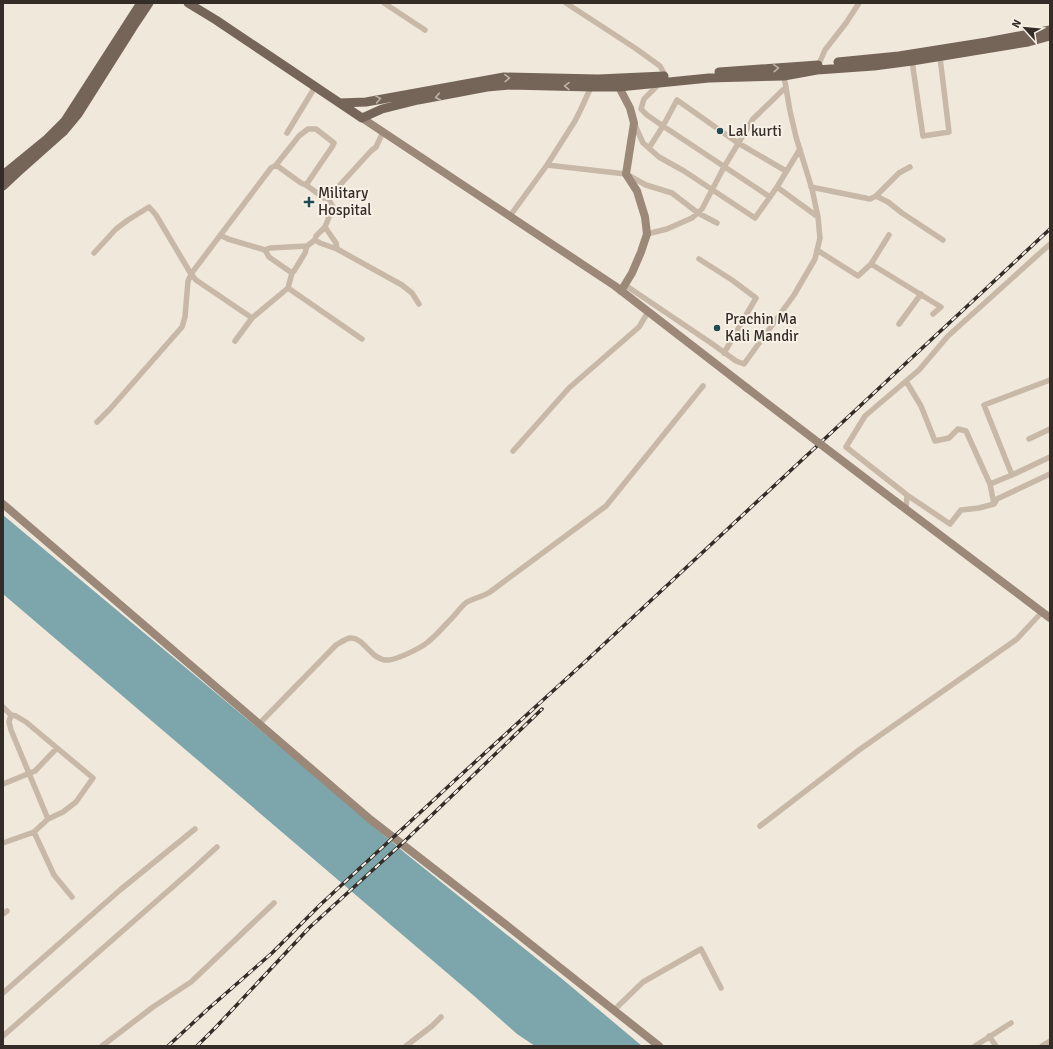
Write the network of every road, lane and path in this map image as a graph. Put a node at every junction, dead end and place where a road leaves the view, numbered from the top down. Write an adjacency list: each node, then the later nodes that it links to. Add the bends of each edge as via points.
1 (141, 3): 36 (main road, via 65,121)
2 (149, 3): 38 (main road, via 78,114 63,132)
3 (188, 3): 16 (main road)
4 (384, 3): 7 (street)
5 (566, 3): 14 (street, via 660,66 664,73)
6 (858, 3): 12 (street, via 825,50)
7 (425, 30)
8 (1050, 30): 12 (main road)
9 (1050, 36): 10 (main road)
10 (940, 57): 11 (main road); 11 (street, via 949,132 923,136)
11 (912, 61): 12 (main road, via 874,66)
12 (818, 67): 13 (main road); 14 (main road, one-way to 12)
13 (784, 76): 14 (main road); 18 (street)
14 (662, 79): 15 (main road); 19 (main road, one-way to 14, via 366,102 504,77); 20 (street, via 644,99)
15 (619, 86): 17 (main road); 21 (street)
16 (315, 87): 19 (main road); 26 (street)
17 (591, 87): 22 (main road, one-way to 22, via 487,87 418,100 382,109); 31 (street, via 578,115)
18 (786, 87): 27 (street, via 753,119); 29 (street)
19 (340, 103): 22 (main road)
20 (642, 105): 21 (street); 24 (street, via 641,109 646,115)
21 (630, 108): 23 (street)
22 (362, 118): 25 (street)
23 (634, 123): 28 (street, via 643,143); 35 (street)
24 (663, 126): 27 (street, via 677,100); 28 (street); 32 (street)
25 (384, 132): 44 (street, via 376,147); 46 (street)
26 (287, 133)
27 (738, 142): 32 (street); 34 (street)
28 (649, 148): 41 (street)
29 (800, 149): 34 (street); 40 (street)
30 (276, 165): 37 (street); 37 (street, via 300,136 308,129 316,129 334,143); 51 (street, via 271,168)
31 (547, 165): 35 (street); 46 (street)
32 (724, 167): 41 (street); 43 (street)
33 (910, 167): 42 (street, via 899,173)
34 (786, 171): 39 (street)
35 (626, 174): 45 (street, via 646,185 672,193); 50 (street, via 637,191)
36 (3, 175)
37 (306, 185): 44 (street, via 324,198)
38 (3, 186)
39 (777, 187): 43 (street); 47 (street)
40 (811, 187): 42 (street, via 870,199); 47 (street)
41 (712, 190): 43 (street, via 755,218); 45 (street)
42 (876, 196): 54 (street)
43 (770, 197)
44 (328, 198): 49 (street, via 333,207)
45 (698, 213): 48 (street); 50 (street, via 674,226)
46 (510, 216): 66 (street)
47 (818, 217): 59 (street, via 820,238)
48 (717, 224)
49 (325, 227): 53 (street); 57 (street)
50 (647, 234): 66 (street, via 632,273)
51 (220, 235): 58 (street); 64 (street)
52 (889, 235): 62 (street)
53 (315, 240): 56 (street); 57 (street)
54 (943, 240)
55 (1050, 244): 77 (street, via 948,336)
56 (307, 246): 58 (street); 63 (street, via 305,254)
57 (337, 249): 68 (street, via 402,285 412,293)
58 (265, 250): 63 (street, via 269,257)
59 (817, 250): 62 (street, via 858,276); 75 (street, via 815,259 794,295 744,364)
60 (94, 253): 64 (street, via 116,229 149,207)
61 (699, 259): 75 (street, via 756,298)
62 (872, 264): 67 (street)
63 (292, 273): 65 (street)
64 (191, 274): 71 (street); 79 (street, via 182,327)
65 (288, 288): 71 (street); 73 (street)
66 (623, 288): 69 (street); 75 (street)
67 (921, 294): 70 (street, via 942,307); 72 (street)
68 (419, 304)
69 (648, 312): 82 (street, via 638,327 569,388); 90 (street, bridge)
70 (933, 314)
71 (252, 318): 74 (street)
72 (899, 324)
73 (362, 339)
74 (235, 341)
75 (724, 353)
76 (1050, 380): 85 (street, via 984,405)
77 (906, 381): 86 (street, via 935,441 949,438 958,429 966,431); 87 (street, via 865,416 846,447)
78 (703, 386): 95 (street, via 606,506 483,597 467,602 428,642 407,654 385,660 377,657 361,642 351,638 345,640 336,645)
79 (97, 422)
80 (1050, 429): 81 (street)
81 (1029, 439)
82 (513, 451)
83 (1050, 457): 85 (street)
84 (1050, 474): 89 (street, via 997,500)
85 (1012, 475): 86 (street)
86 (990, 484): 89 (street)
87 (907, 496): 89 (street, via 950,524 961,510); 90 (street)
88 (3, 504): 95 (street)
89 (994, 504)
90 (906, 509): 91 (street)
91 (1042, 612): 92 (street); 100 (street, via 1017,639 859,750)
92 (1050, 618)
93 (3, 707): 94 (street)
94 (11, 715): 96 (street, via 26,722); 97 (street, via 11,730)
95 (259, 724): 109 (street, via 371,820)
96 (57, 748): 97 (street); 99 (street, via 93,778 76,802)
97 (29, 774): 98 (street); 99 (street)
98 (3, 784)
99 (48, 819): 102 (street)
100 (760, 826)
101 (195, 829): 108 (street, via 120,890)
102 (34, 832): 103 (street); 105 (street, via 54,875)
103 (3, 843)
104 (216, 847): 112 (street)
105 (72, 897)
106 (274, 903): 115 (street, via 191,982)
107 (720, 988): 109 (street, via 701,949 643,982)
108 (3, 993)
109 (614, 1010): 117 (street)
110 (441, 1017): 116 (street)
111 (1012, 1023): 113 (street)
112 (3, 1036)
113 (989, 1036): 118 (street); 119 (street)
114 (1049, 1043): 120 (street)
115 (102, 1046)
116 (406, 1046)
117 (659, 1046)
118 (975, 1046)
119 (996, 1046)
120 (1042, 1046)

